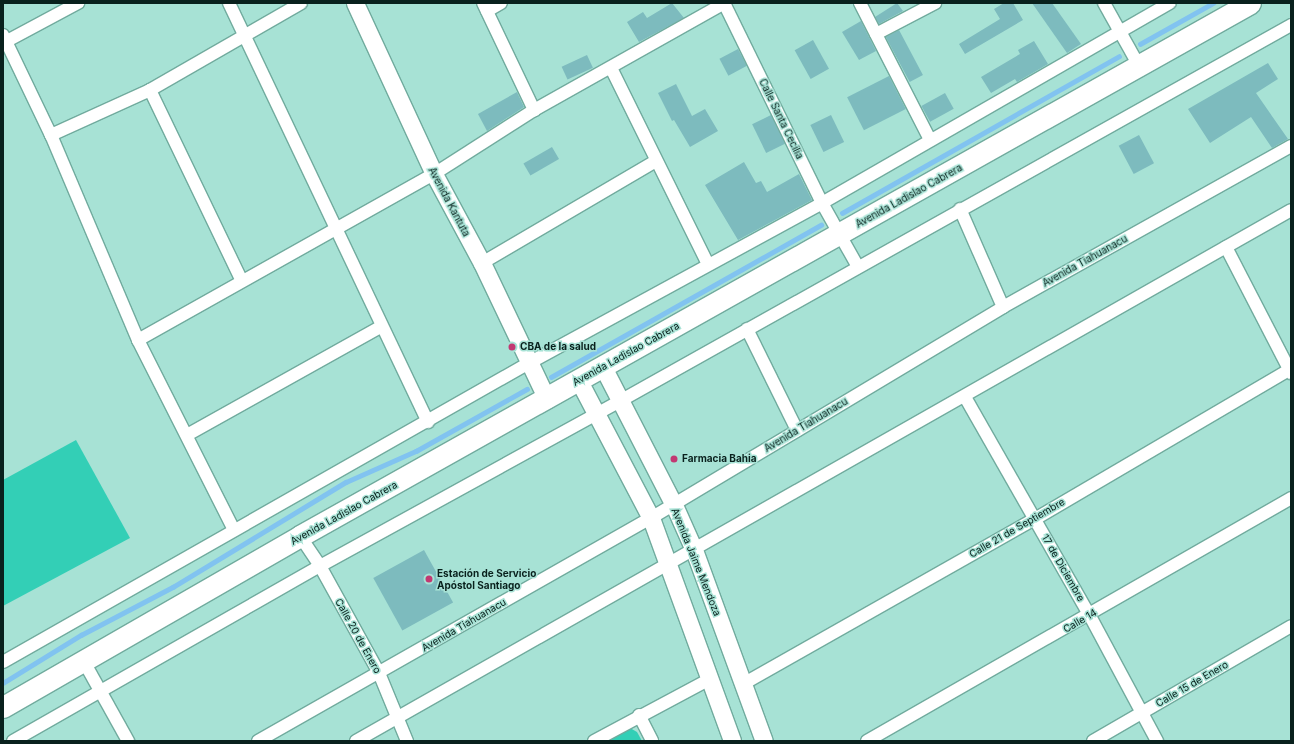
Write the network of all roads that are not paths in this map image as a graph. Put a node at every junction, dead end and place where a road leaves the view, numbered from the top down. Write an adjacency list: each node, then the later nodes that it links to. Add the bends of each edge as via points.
1 (78, 3): 17 (street)
2 (229, 3): 16 (street)
3 (301, 3): 16 (street)
4 (355, 3): 26 (main road, Avenida Kantuta)
5 (501, 3): 12 (street)
6 (724, 3): 19 (street); 27 (street, Calle Santa Cecilia)
7 (860, 3): 15 (street)
8 (935, 3): 15 (street)
9 (1104, 3): 14 (street)
10 (1170, 3): 14 (street)
11 (1250, 3): 18 (highway, Avenida Ladislao Cabrera)
12 (485, 7): 21 (street)
13 (1291, 24): 28 (street)
14 (1120, 32): 18 (street); 23 (street)
15 (876, 34): 23 (street)
16 (244, 35): 20 (street); 30 (street)
17 (5, 38): 22 (street)
18 (1139, 66): 31 (highway, Avenida Ladislao Cabrera)
19 (611, 68): 21 (street); 25 (street)
20 (150, 90): 22 (street); 36 (street)
21 (534, 110): 26 (street)
22 (51, 136): 40 (street)
23 (930, 140): 27 (street)
24 (1291, 146): 37 (street, Avenida Tiahuanacu)
25 (656, 161): 33 (street); 34 (street)
26 (434, 174): 30 (street); 33 (main road, Avenida Kantuta)
27 (822, 202): 31 (street, Calle Santa Cecilia); 34 (street)
28 (960, 209): 35 (street); 37 (street)
29 (1291, 210): 32 (street)
30 (338, 228): 36 (street); 38 (street)
31 (840, 235): 35 (street, Calle Santa Cecilia); 42 (highway, Avenida Ladislao Cabrera)
32 (1226, 247): 43 (street); 45 (street)
33 (482, 263): 41 (main road, Avenida Kantuta)
34 (708, 264): 41 (street)
35 (858, 267): 39 (street)
36 (242, 281): 40 (street)
37 (1003, 307): 50 (street, Avenida Tiahuanacu)
38 (382, 326): 49 (street); 51 (street)
39 (747, 329): 47 (street); 50 (street)
40 (138, 340): 51 (street)
41 (529, 363): 46 (main road, Avenida Kantuta); 49 (street)
42 (603, 367): 44 (highway, Avenida Ladislao Cabrera); 47 (main road, Avenida Jaime Mendoza)
43 (1290, 371): 55 (street, Calle 21 de Septiembre)
44 (579, 381): 46 (highway, Avenida Ladislao Cabrera); 48 (main road)
45 (965, 397): 55 (street, 17 de Diciembre); 58 (street)
46 (547, 399): 57 (highway, Avenida Ladislao Cabrera)
47 (620, 401): 48 (street); 53 (main road, Avenida Jaime Mendoza)
48 (596, 414): 54 (main road); 60 (street)
49 (428, 422): 56 (street)
50 (797, 430): 53 (street, Avenida Tiahuanacu)
51 (187, 435): 56 (street)
52 (1291, 498): 61 (street, Calle 14)
53 (674, 505): 54 (street, Avenida Tiahuanacu); 58 (main road, Avenida Jaime Mendoza)
54 (651, 518): 59 (main road); 65 (street, Avenida Tiahuanacu)
55 (1035, 519): 61 (street, 17 de Diciembre); 67 (street, Calle 21 de Septiembre)
56 (234, 530): 64 (street)
57 (300, 536): 60 (street, Calle 20 de Enero); 63 (highway, Avenida Ladislao Cabrera)
58 (694, 550): 59 (street); 67 (main road, Avenida Jaime Mendoza)
59 (670, 563): 66 (main road); 72 (street)
60 (320, 566): 65 (street, Calle 20 de Enero); 68 (street)
61 (1090, 616): 70 (street, 17 de Diciembre); 82 (street, Calle 14)
62 (1291, 626): 70 (street, Calle 15 de Enero)
63 (83, 660): 68 (street); 69 (highway, Avenida Ladislao Cabrera)
64 (3, 662)
65 (379, 673): 72 (street, Calle 20 de Enero); 75 (street, Avenida Tiahuanacu)
66 (710, 679): 71 (street); 80 (main road)
67 (742, 684): 81 (main road, Avenida Jaime Mendoza)
68 (101, 689): 73 (street); 74 (street)
69 (3, 707)
70 (1141, 714): 83 (street, Calle 15 de Enero); 84 (street, 17 de Diciembre)
71 (639, 715): 78 (street); 79 (street)
72 (396, 718): 76 (street); 77 (street, Calle 20 de Enero)
73 (13, 741)
74 (128, 741)
75 (258, 741)
76 (356, 741)
77 (407, 741)
78 (594, 741)
79 (652, 741)
80 (732, 741)
81 (764, 741)
82 (867, 741)
83 (1093, 741)
84 (1157, 741)

